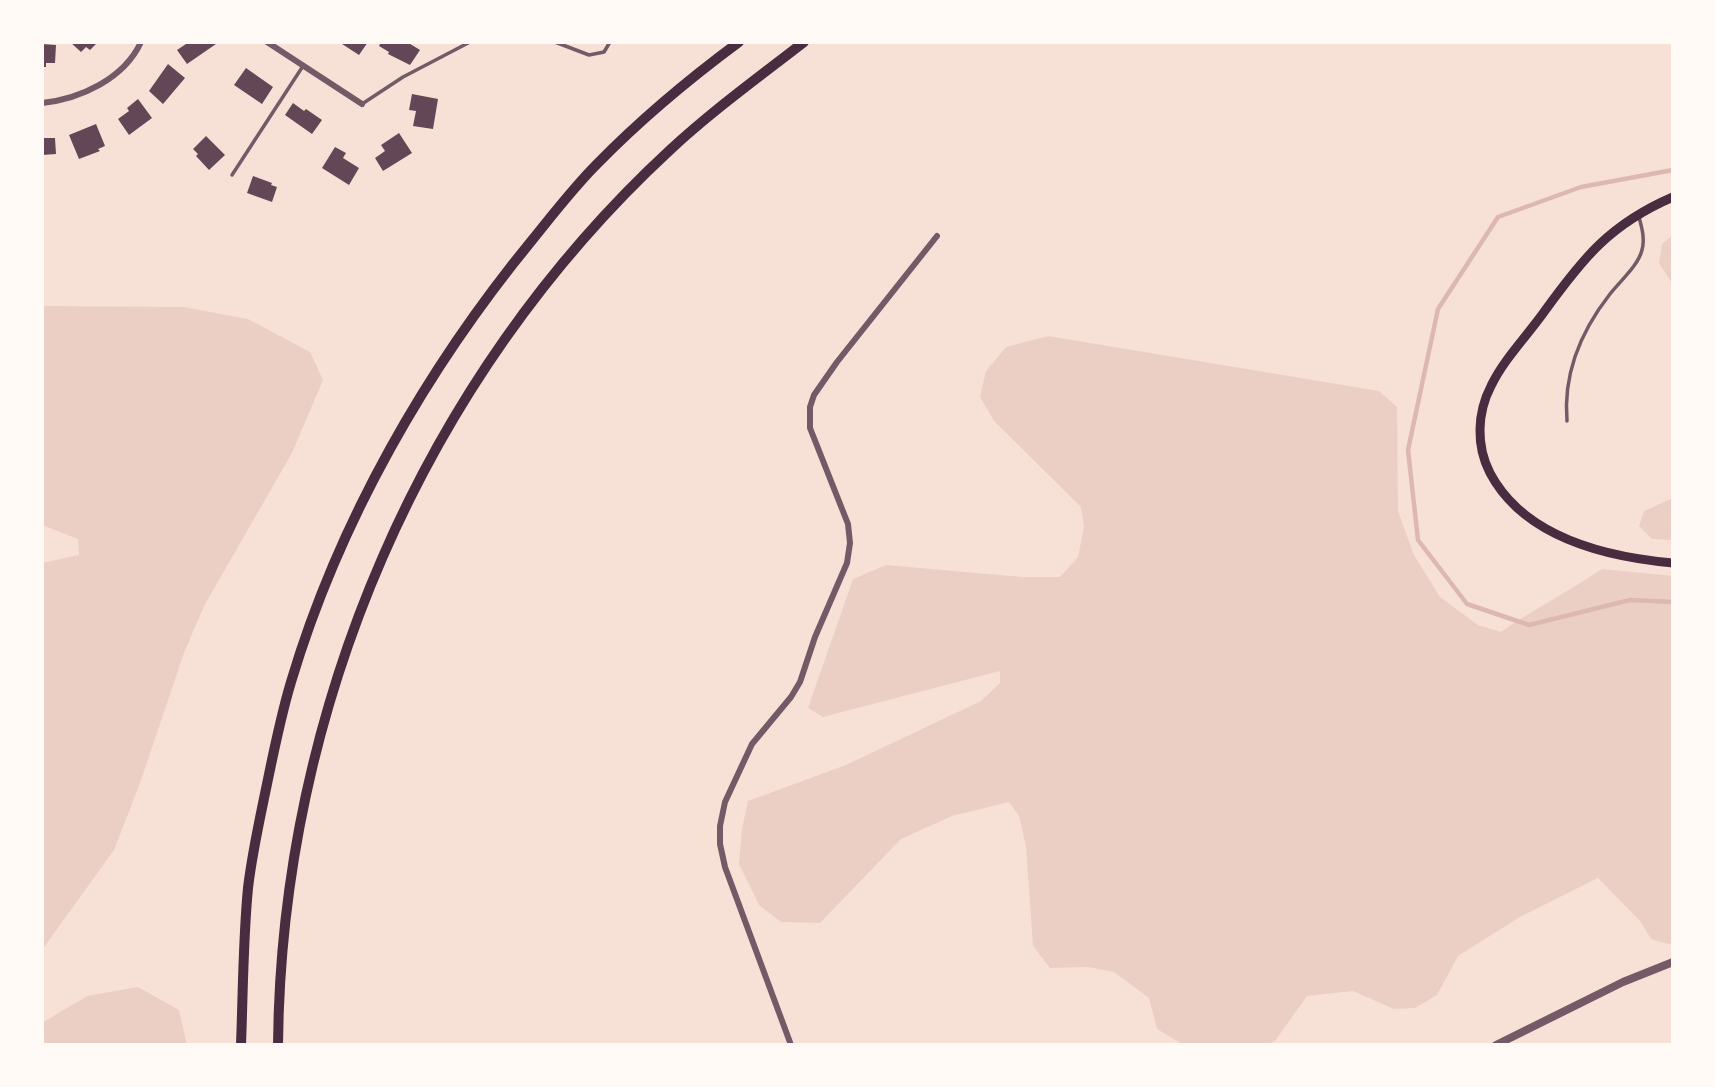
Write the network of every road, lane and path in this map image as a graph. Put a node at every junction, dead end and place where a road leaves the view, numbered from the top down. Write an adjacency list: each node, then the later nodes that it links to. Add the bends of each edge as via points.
1 (141, 42): 9 (street, via 108,80 65,100)
2 (267, 42): 8 (street)
3 (470, 42): 10 (lane)
4 (555, 42): 5 (lane, via 589,55 604,52)
5 (610, 42)
6 (739, 42): 18 (main road, via 596,165 520,254 432,379 362,505 312,618 274,750 248,887)
7 (804, 42): 19 (main road, via 671,149 581,243 545,285 464,400 414,489 363,602 314,750 287,911)
8 (303, 66): 10 (street); 11 (lane)
9 (42, 103)
10 (362, 104)
11 (232, 175)
12 (1673, 197): 13 (main road)
13 (1639, 215): 15 (lane, via 1642,251 1588,326 1566,386); 16 (main road, via 1618,227 1585,258 1507,360 1490,386 1480,447 1499,491 1538,524 1629,558)
14 (937, 236): 20 (street, via 814,395 810,428 848,524 847,563 800,682 752,744 725,802 720,826 728,874)
15 (1567, 421)
16 (1673, 563)
17 (1673, 962): 21 (street)
18 (241, 1045)
19 (278, 1045)
20 (791, 1045)
21 (1496, 1045)

